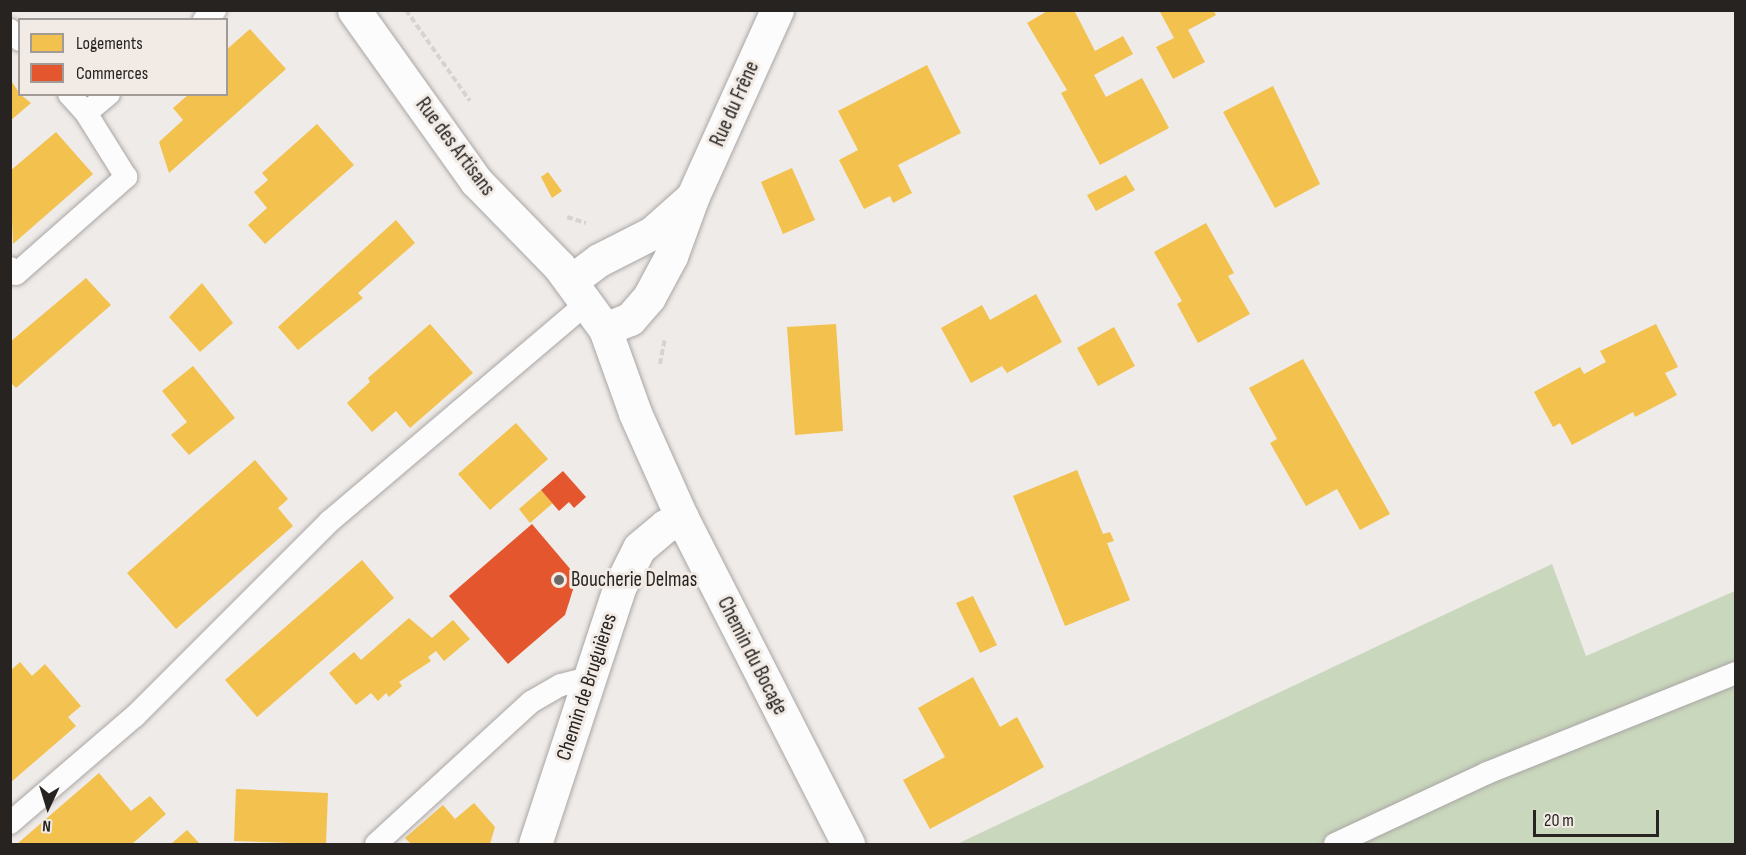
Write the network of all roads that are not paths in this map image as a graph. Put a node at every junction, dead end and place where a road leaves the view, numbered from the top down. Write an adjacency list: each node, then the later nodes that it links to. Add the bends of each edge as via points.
1 (354, 10): 8 (street, Rue des Artisans, via 476,181)
2 (777, 10): 6 (street, Rue du Frêne)
3 (71, 96): 5 (lane)
4 (107, 96): 5 (lane)
5 (86, 113): 7 (lane, via 126,177 16,274)
6 (693, 196): 8 (street, Rue du Frêne, via 652,233 599,260); 9 (street, Rue du Frêne, via 671,256 649,297 630,319)
7 (10, 268)
8 (579, 292): 9 (street, Chemin du Bocage); 13 (lane, via 330,521 135,716)
9 (605, 329): 10 (street, Chemin du Bocage, via 634,412)
10 (682, 518): 12 (street, Chemin de Bruguières, via 665,526 639,548 620,586); 16 (street, Chemin du Bocage)
11 (1736, 673): 17 (lane, via 1487,773)
12 (590, 678): 14 (lane, via 561,685 531,702); 15 (street, Chemin de Bruguières)
13 (10, 823)
14 (376, 844)
15 (535, 844)
16 (848, 844)
17 (1335, 844)

